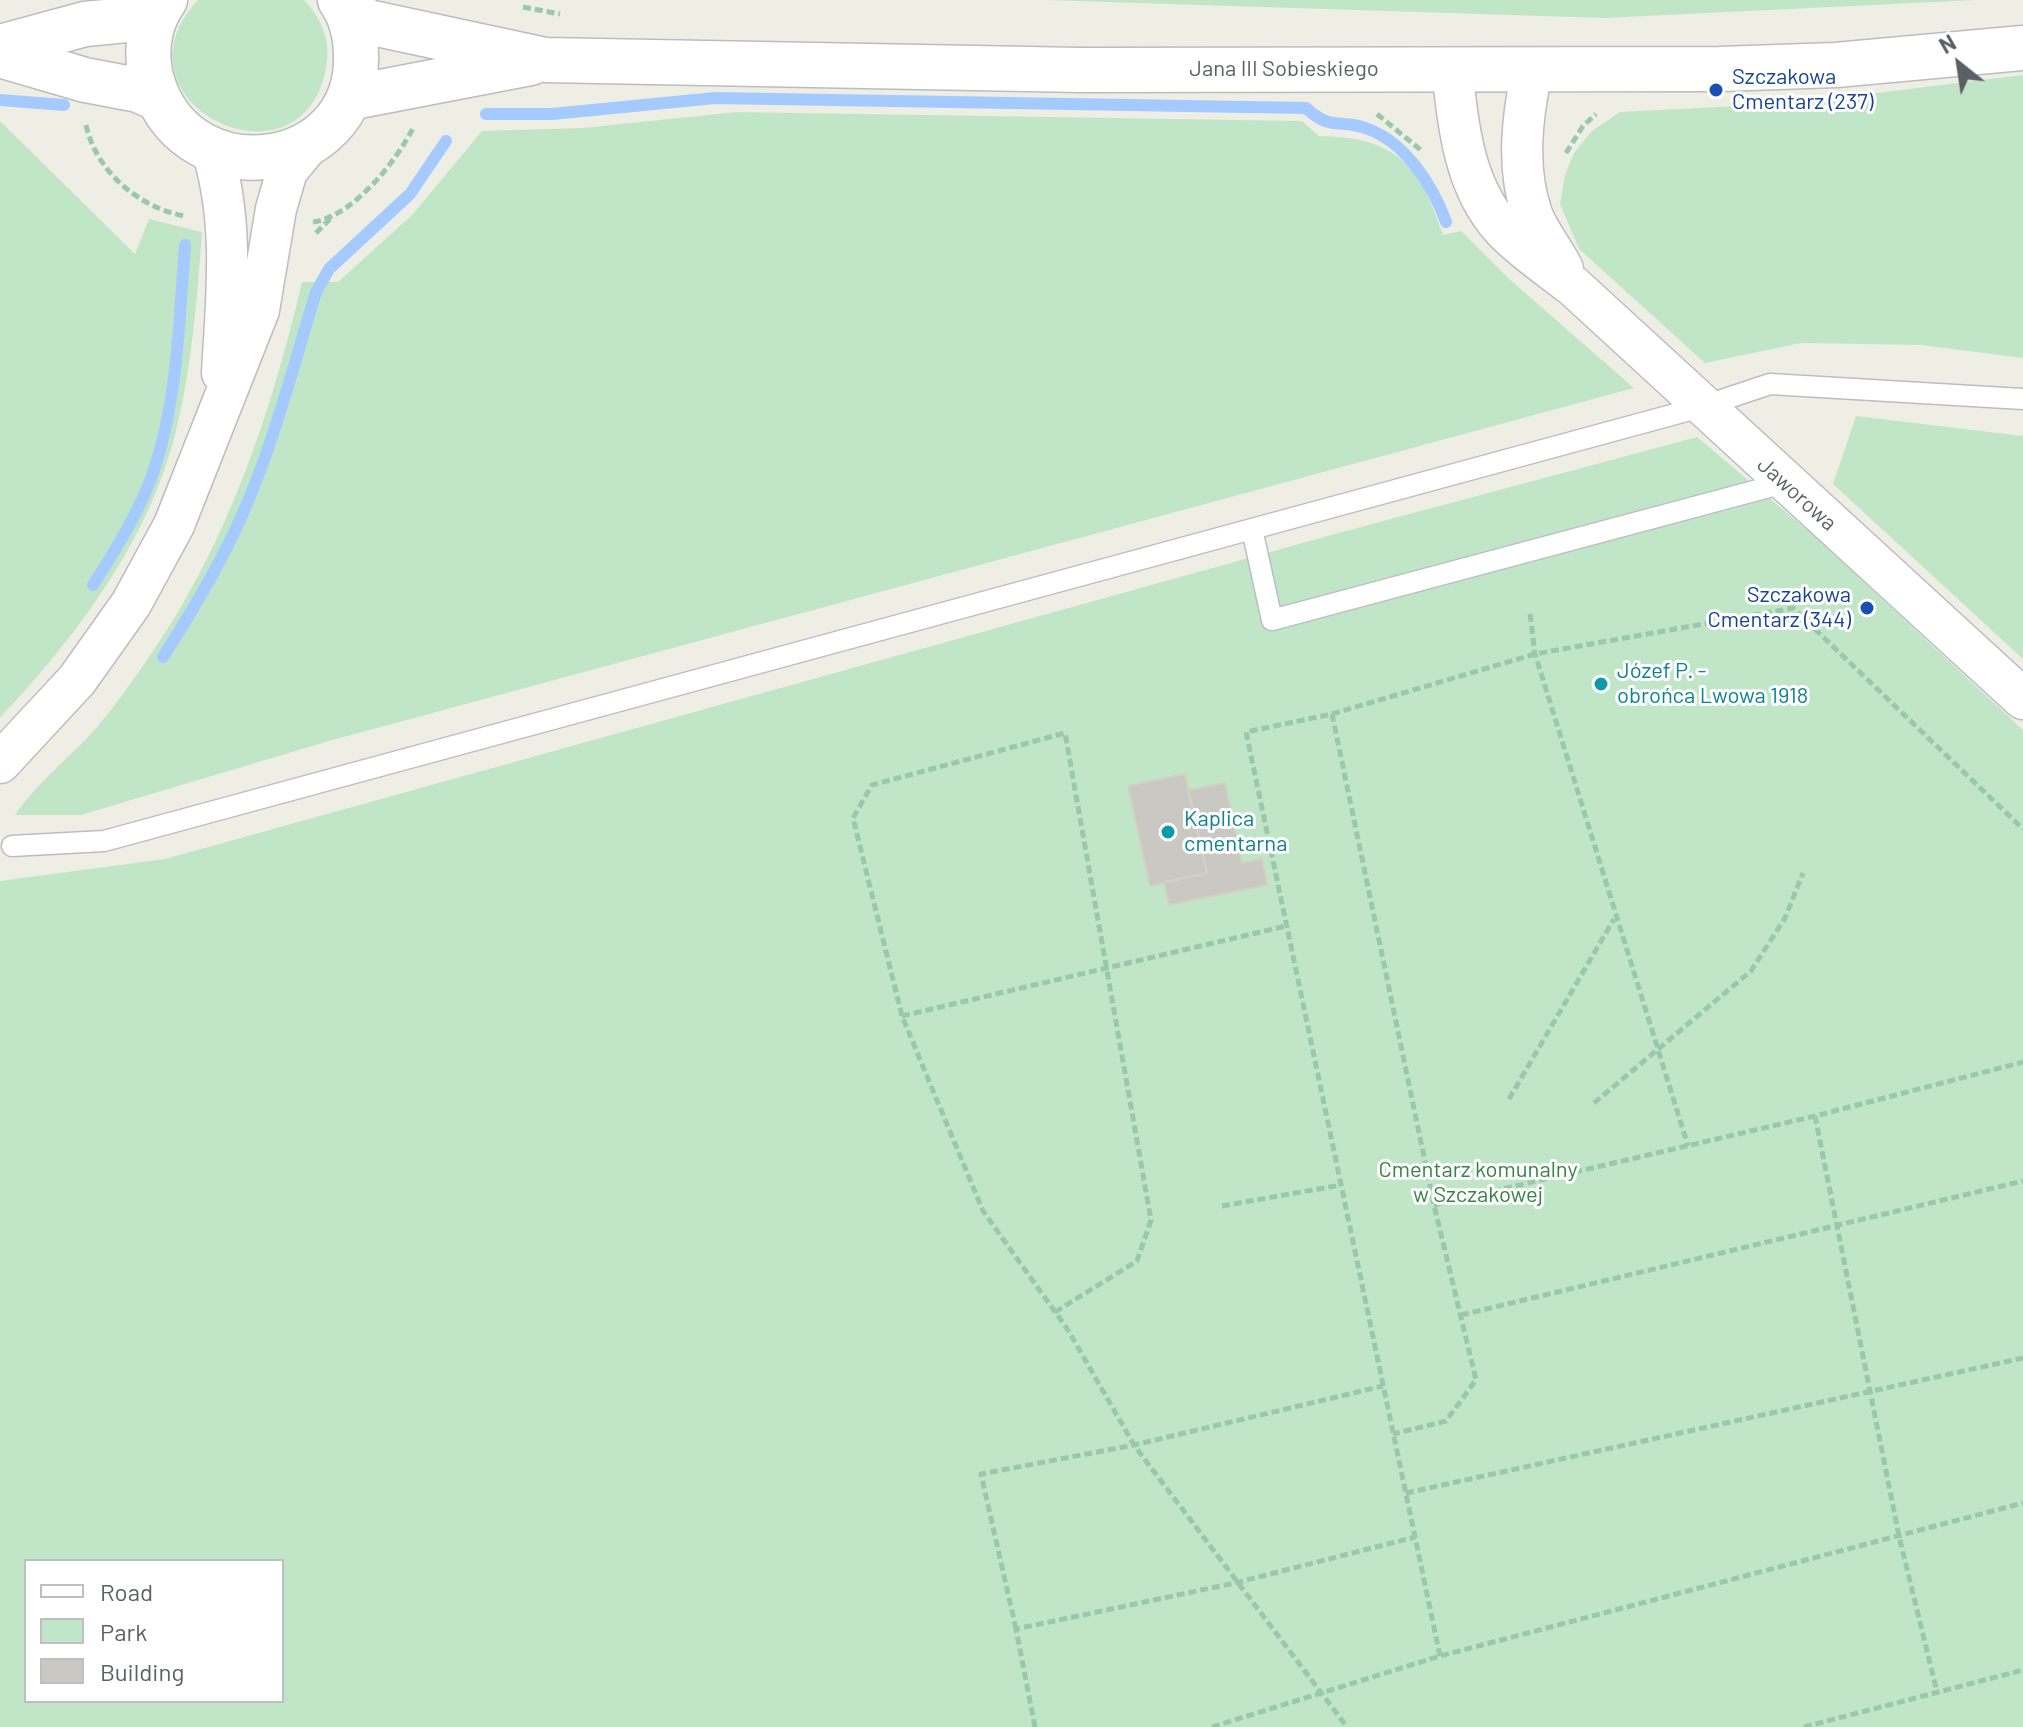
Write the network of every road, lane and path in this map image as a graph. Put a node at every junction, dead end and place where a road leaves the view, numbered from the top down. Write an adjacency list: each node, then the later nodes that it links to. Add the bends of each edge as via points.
1 (343, 4): 6 (street, via 368,22); 9 (street, via 356,38)
2 (162, 5): 3 (street, via 136,19 85,24); 10 (street, via 149,39 148,70)
3 (0, 47)
4 (2023, 48): 8 (street, Jana III Sobieskiego, via 1836,65)
5 (0, 55): 10 (street)
6 (545, 60): 7 (street, Jana III Sobieskiego, via 1081,70); 9 (street)
7 (1452, 70): 8 (street, Jana III Sobieskiego); 13 (street, Jaworowa, via 1473,185 1508,235)
8 (1532, 71): 13 (street, Jaworowa, via 1521,124 1532,214)
9 (349, 98): 11 (street)
10 (159, 99): 12 (street, via 190,139)
11 (310, 143): 12 (street, via 279,156 245,159); 15 (street, via 287,171 259,310)
12 (212, 151): 15 (street, via 219,172 228,266)
13 (1573, 286): 16 (street, Jaworowa)
14 (2023, 399): 16 (lane, via 1770,384)
15 (220, 405): 23 (street, via 174,525 131,604 77,680)
16 (1701, 407): 17 (street, Jaworowa); 18 (lane)
17 (1784, 483): 18 (lane, via 1272,620); 21 (street, Jaworowa)
18 (1252, 529): 25 (lane, via 104,841)
19 (1530, 614): 20 (path)
20 (1535, 654): 22 (path); 24 (path, via 1793,608); 27 (path)
21 (2023, 699)
22 (1332, 714): 28 (path, via 1246,732); 39 (path)
23 (0, 763)
24 (2023, 829)
25 (12, 846)
26 (1803, 873): 31 (path, via 1785,918 1751,971)
27 (1614, 918): 31 (path); 33 (path)
28 (1286, 926): 29 (path); 38 (path)
29 (1106, 968): 30 (path); 30 (path, via 1065,733 872,785 853,818); 42 (path, via 1151,1220 1137,1261)
30 (902, 1016): 42 (path, via 983,1211)
31 (1657, 1048): 34 (path); 36 (path)
32 (2023, 1062): 35 (path)
33 (1509, 1099)
34 (1594, 1103)
35 (1815, 1116): 36 (path); 41 (path)
36 (1688, 1146): 39 (path)
37 (2023, 1181): 41 (path)
38 (1341, 1185): 40 (path); 45 (path)
39 (1434, 1205): 43 (path)
40 (1222, 1206)
41 (1837, 1226): 43 (path); 46 (path)
42 (1055, 1312): 48 (path)
43 (1461, 1315): 47 (path, via 1476,1380 1446,1421)
44 (2023, 1358): 46 (path)
45 (1383, 1386): 47 (path); 48 (path)
46 (1869, 1392): 49 (path); 51 (path)
47 (1393, 1434): 49 (path)
48 (1134, 1445): 53 (path); 54 (path, via 981,1474)
49 (1406, 1493): 52 (path)
50 (2023, 1503): 51 (path)
51 (1899, 1536): 55 (path); 57 (path)
52 (1415, 1537): 53 (path); 55 (path)
53 (1235, 1583): 54 (path); 58 (path)
54 (1016, 1629): 59 (path)
55 (1440, 1656): 58 (path)
56 (2023, 1670): 57 (path)
57 (1937, 1692): 62 (path)
58 (1320, 1693): 60 (path); 61 (path)
59 (1035, 1727)
60 (1212, 1727)
61 (1347, 1727)
62 (1804, 1727)

